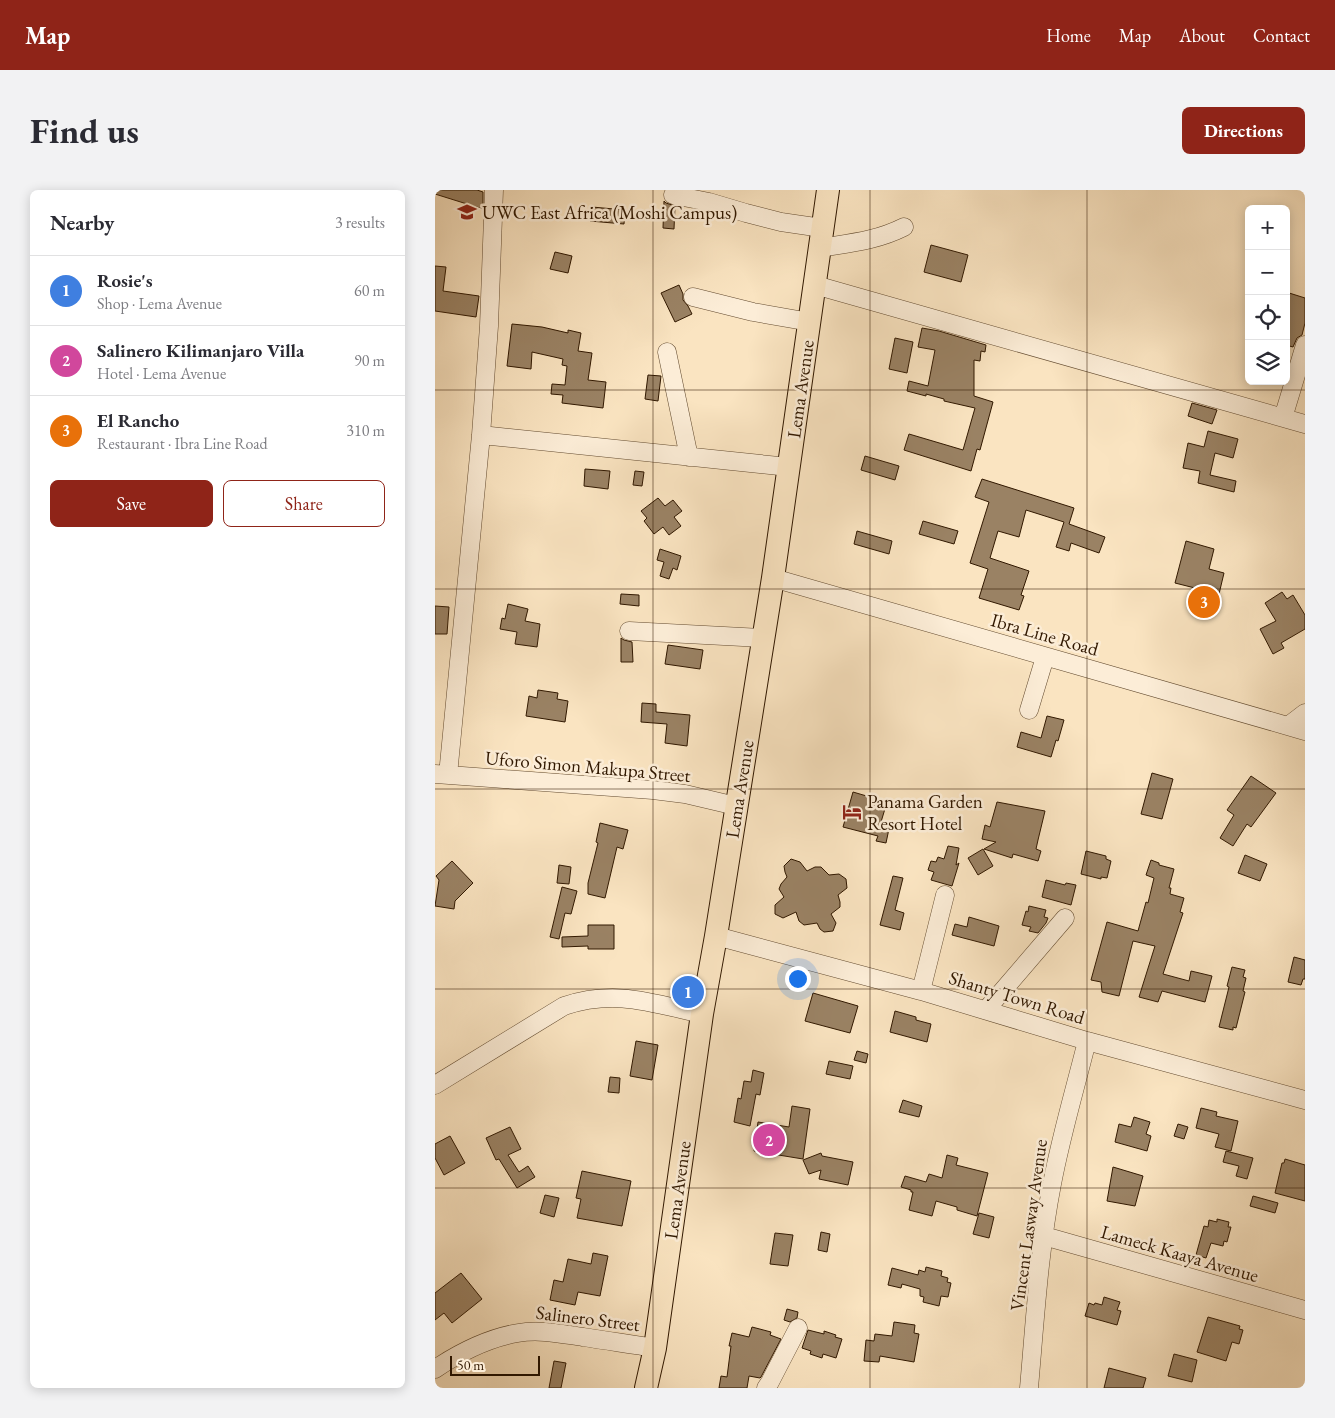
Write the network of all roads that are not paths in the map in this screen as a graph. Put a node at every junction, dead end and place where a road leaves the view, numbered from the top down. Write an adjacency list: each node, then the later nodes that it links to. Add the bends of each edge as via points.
1 (495, 190): 13 (street)
2 (827, 190): 5 (main road, Lema Avenue)
3 (673, 195): 5 (street, via 781,222)
4 (904, 227): 5 (street, via 866,241)
5 (821, 238): 6 (main road, Lema Avenue)
6 (815, 284): 8 (main road, Lema Avenue); 11 (street)
7 (693, 298): 8 (street)
8 (810, 322): 15 (main road, Lema Avenue)
9 (1305, 345): 11 (street)
10 (667, 352): 14 (street)
11 (1283, 418): 12 (street)
12 (1305, 424)
13 (481, 435): 14 (street); 23 (street)
14 (689, 457): 15 (street)
15 (789, 467): 16 (main road, Lema Avenue)
16 (773, 578): 18 (main road, Lema Avenue); 19 (street, Ibra Line Road)
17 (629, 631): 18 (street)
18 (762, 638): 24 (main road, Lema Avenue)
19 (1045, 657): 20 (street); 22 (street, Ibra Line Road)
20 (1029, 710)
21 (1305, 713): 22 (street)
22 (1297, 728)
23 (442, 775): 24 (street, Uforo Simon Makupa Street, via 653,790)
24 (736, 806): 27 (main road, Lema Avenue)
25 (945, 895): 28 (street)
26 (1065, 918): 29 (street)
27 (716, 936): 28 (street, Shanty Town Road); 30 (main road, Lema Avenue)
28 (921, 991): 29 (street, Shanty Town Road)
29 (986, 1010): 31 (street, Shanty Town Road)
30 (702, 1014): 32 (street, via 635,999 596,998 578,1002 564,1006); 37 (main road, Lema Avenue)
31 (1087, 1041): 33 (street, Shanty Town Road); 34 (street, Vincent Lasway Avenue, via 1062,1137)
32 (435, 1085)
33 (1305, 1100)
34 (1044, 1236): 35 (street, Lameck Kaaya Avenue); 41 (street, Vincent Lasway Avenue)
35 (1305, 1310)
36 (798, 1328): 40 (street)
37 (655, 1348): 38 (street, Salinero Street, via 536,1331 480,1344); 39 (main road, Lema Avenue)
38 (435, 1369)
39 (647, 1388)
40 (766, 1388)
41 (1029, 1388)

